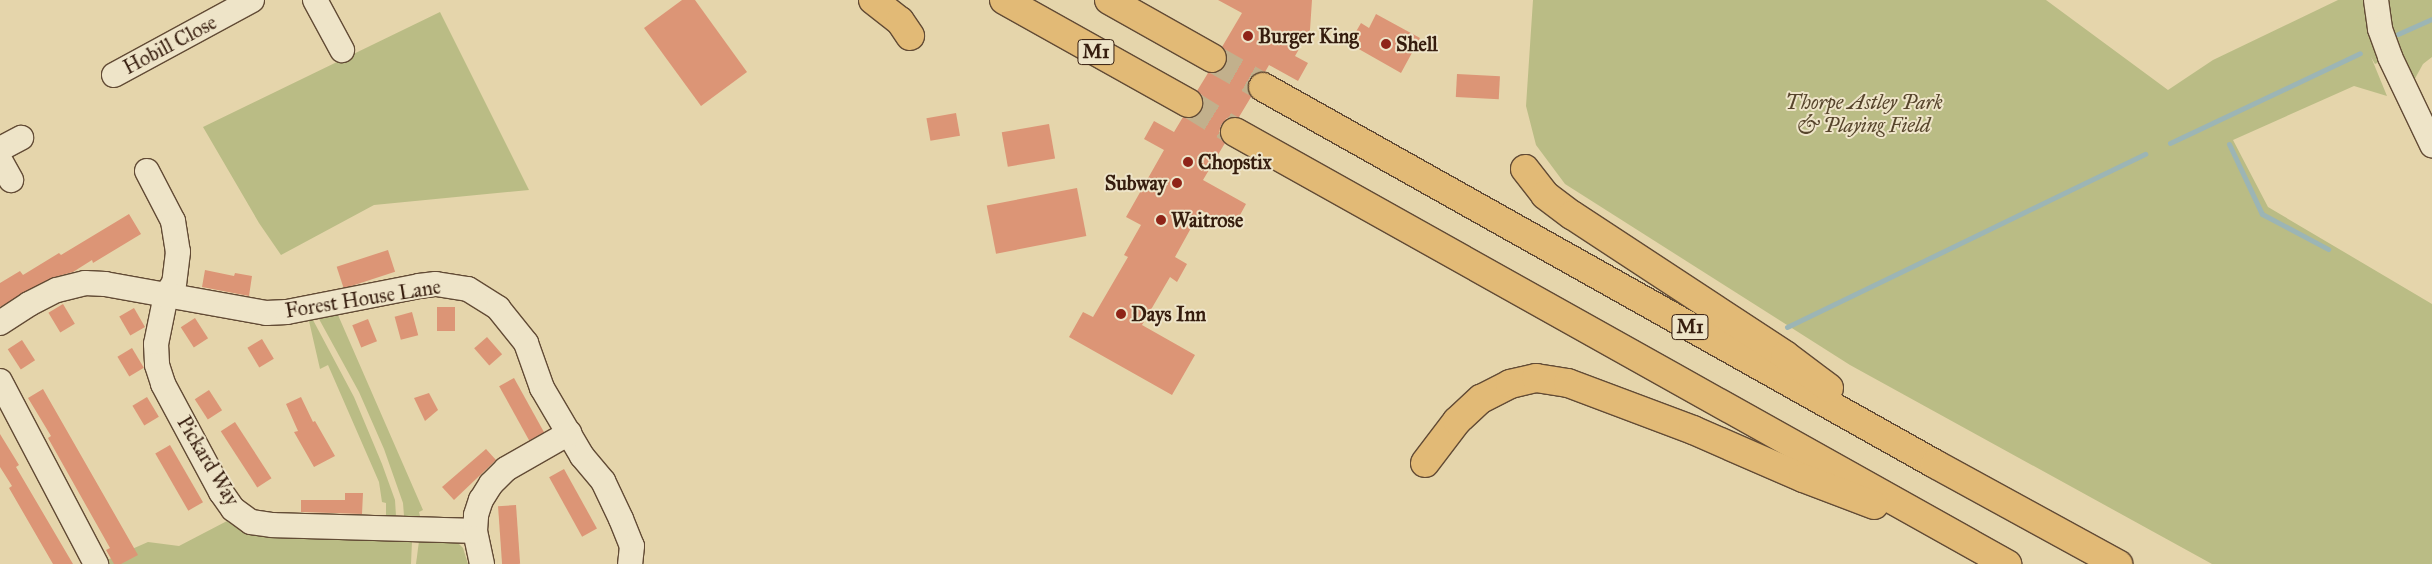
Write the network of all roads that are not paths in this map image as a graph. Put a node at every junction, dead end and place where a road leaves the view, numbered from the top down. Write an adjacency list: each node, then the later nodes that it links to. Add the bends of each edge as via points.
1 (252, 0): 10 (street, Hobill Close)
2 (315, 0): 8 (street)
3 (873, 0): 7 (highway, via 900,21)
4 (1004, 0): 12 (highway, M1)
5 (1109, 0): 9 (highway, M1)
6 (2376, 0): 15 (street, via 2380,29 2388,50)
7 (910, 36)
8 (342, 50)
9 (1212, 58)
10 (114, 75)
11 (1263, 87): 24 (highway, M1)
12 (1188, 103)
13 (1235, 132): 26 (highway, M1)
14 (21, 138): 16 (street)
15 (2432, 145)
16 (0, 149)
17 (1525, 169): 24 (highway, via 1545,195 1572,215 1785,355)
18 (147, 171): 19 (street, Pickard Way, via 173,221 178,252 174,283)
19 (166, 295): 20 (street, Forest House Lane, via 105,284 85,284 57,290); 22 (street, Forest House Lane, via 273,313 419,286 436,284 468,289 498,308 526,343 542,388); 25 (street, Pickard Way, via 156,344 157,365 163,384 233,509 251,522 272,526)
20 (0, 323)
21 (0, 381): 27 (street)
22 (569, 433): 25 (street, via 506,469 491,484 481,500); 29 (street, Forest House Lane, via 582,456 603,481 618,511 632,546)
23 (1425, 463): 26 (highway, via 1457,421 1482,399 1510,384 1536,378 1568,383 1675,423 1803,478)
24 (1934, 464): 31 (highway, M1)
25 (475, 531): 28 (street)
26 (1960, 537): 30 (highway, M1)
27 (96, 564)
28 (482, 564)
29 (630, 564)
30 (2007, 564)
31 (2118, 564)

